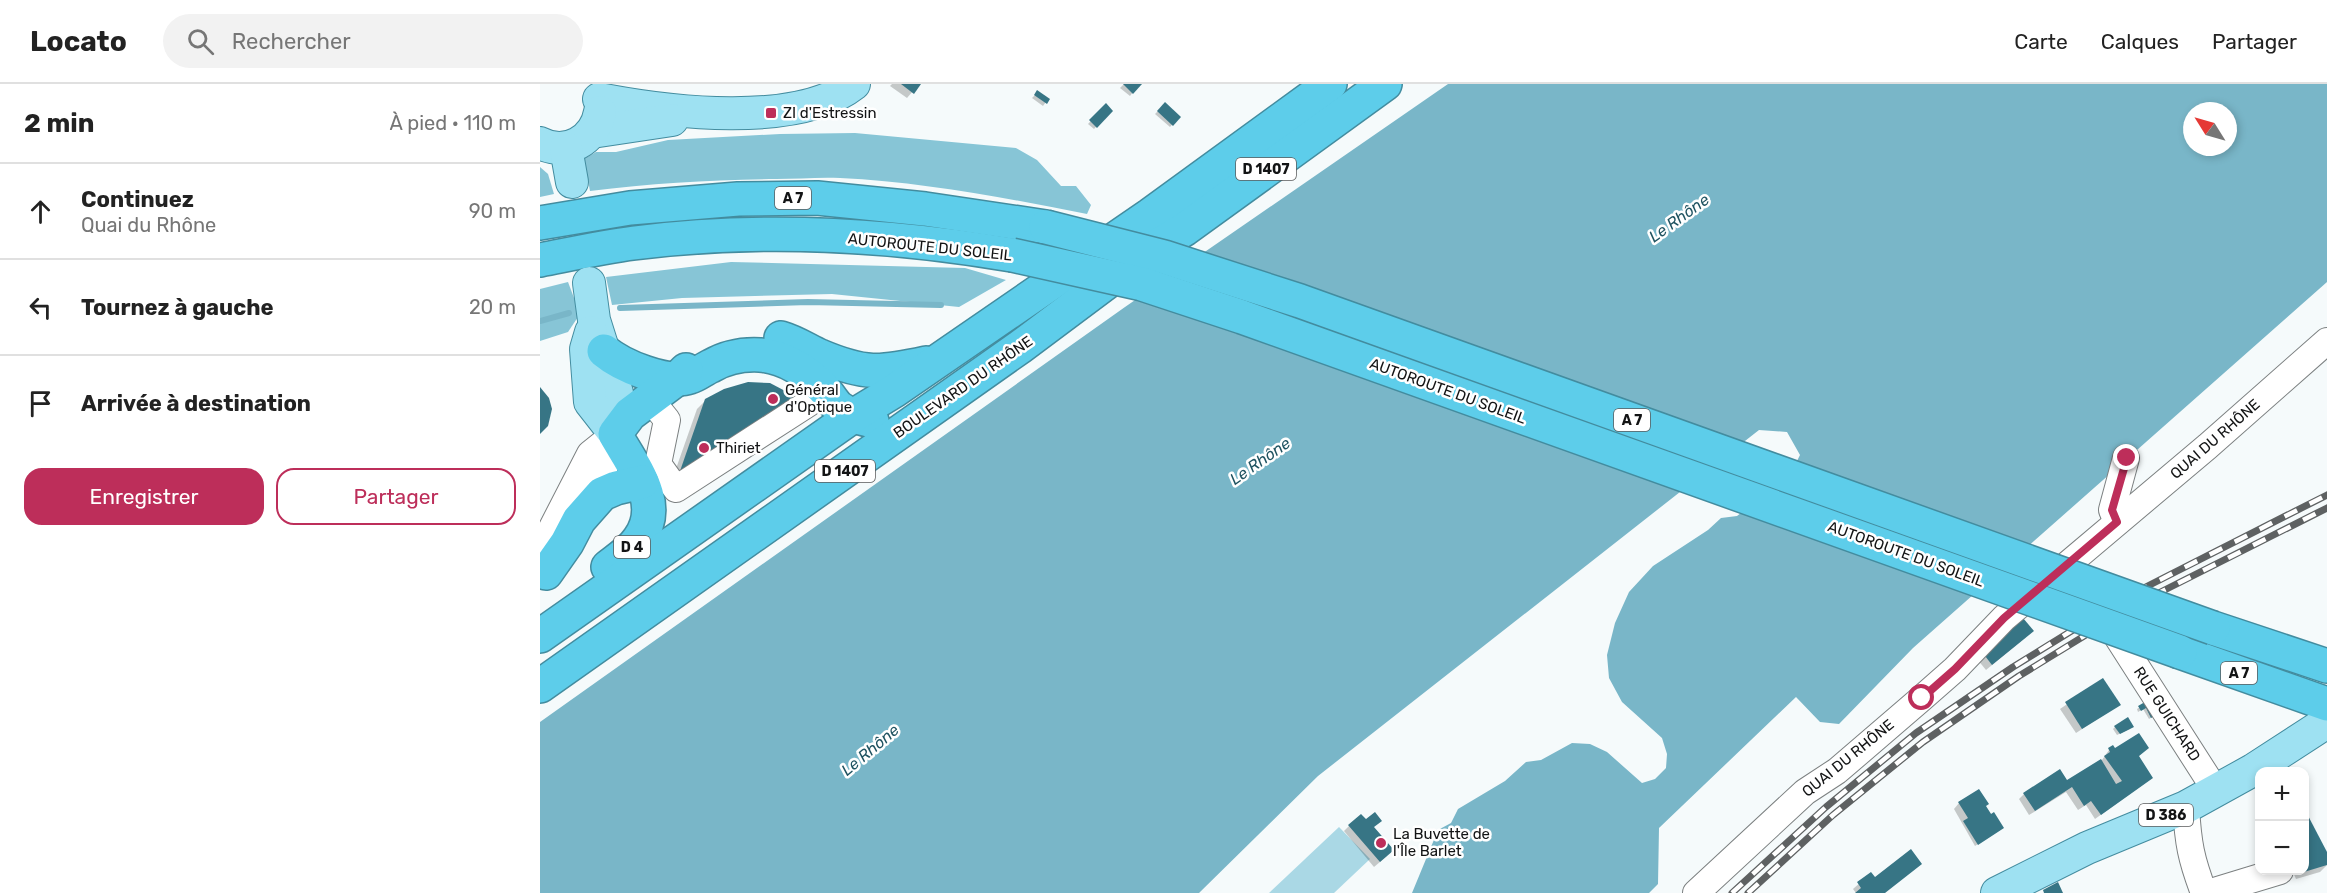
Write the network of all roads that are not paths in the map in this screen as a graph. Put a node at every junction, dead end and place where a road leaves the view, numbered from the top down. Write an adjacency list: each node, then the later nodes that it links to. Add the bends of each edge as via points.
1 (854, 84): 5 (main road, via 813,104 771,113)
2 (1330, 84): 17 (highway, D 1407, via 1150,215)
3 (1385, 84): 10 (highway, BOULEVARD DU RHÔNE / D 1407, via 1185,229)
4 (595, 92): 5 (main road); 6 (main road, via 599,115)
5 (721, 114): 6 (main road)
6 (592, 132): 7 (main road, via 579,144)
7 (553, 145): 8 (main road)
8 (572, 182)
9 (540, 223): 31 (highway, A 7, bridge, via 641,207 738,199 817,198 1046,227 1164,257 1300,301)
10 (1147, 252): 21 (highway, via 1006,337 894,419 877,423); 32 (highway, BOULEVARD DU RHÔNE / D 1407, via 1020,347)
11 (540, 260): 33 (highway, AUTOROUTE DU SOLEIL / A 7, bridge, via 634,243 820,235 1012,255 1142,284)
12 (589, 283): 13 (main road, D 4)
13 (594, 320): 15 (main road, D 4); 22 (main road, D 4, via 586,350 590,402)
14 (2327, 341): 25 (street, QUAI DU RHÔNE)
15 (604, 351): 18 (highway, via 637,371); 22 (main road, D 4, via 617,393)
16 (819, 355): 17 (highway, via 871,372); 18 (highway, via 776,337 732,336 707,346); 21 (highway, via 848,391)
17 (934, 362): 21 (highway, D 1407)
18 (678, 378): 19 (highway); 21 (highway, via 747,355 778,359 795,366)
19 (650, 399): 22 (highway, via 630,414); 24 (street, via 667,420)
20 (809, 403): 24 (street, via 676,489)
21 (853, 416): 28 (highway, D 1407); 30 (highway, via 852,437 832,456)
22 (615, 434): 24 (highway, D 4); 26 (street, via 590,454)
23 (2127, 458): 25 (street, via 2112,510)
24 (652, 475): 26 (highway, via 603,494 579,520 567,543); 27 (highway, D 4, via 649,523 638,541 554,610)
25 (2117, 522): 38 (street, QUAI DU RHÔNE, via 2072,569 2004,618 1947,676 1837,771 1806,792)
26 (542, 568)
27 (540, 632)
28 (540, 636)
29 (2118, 638): 35 (street, RUE GUICHARD)
30 (540, 660)
31 (2327, 666)
32 (540, 686)
33 (2313, 698)
34 (2327, 722): 35 (main road, D 386)
35 (2216, 791): 36 (main road, D 386)
36 (2186, 807): 39 (main road, D 386, via 2087,848); 40 (street, via 2191,860)
37 (2267, 875): 40 (street)
38 (1696, 893)
39 (1997, 893)
40 (2206, 893)

